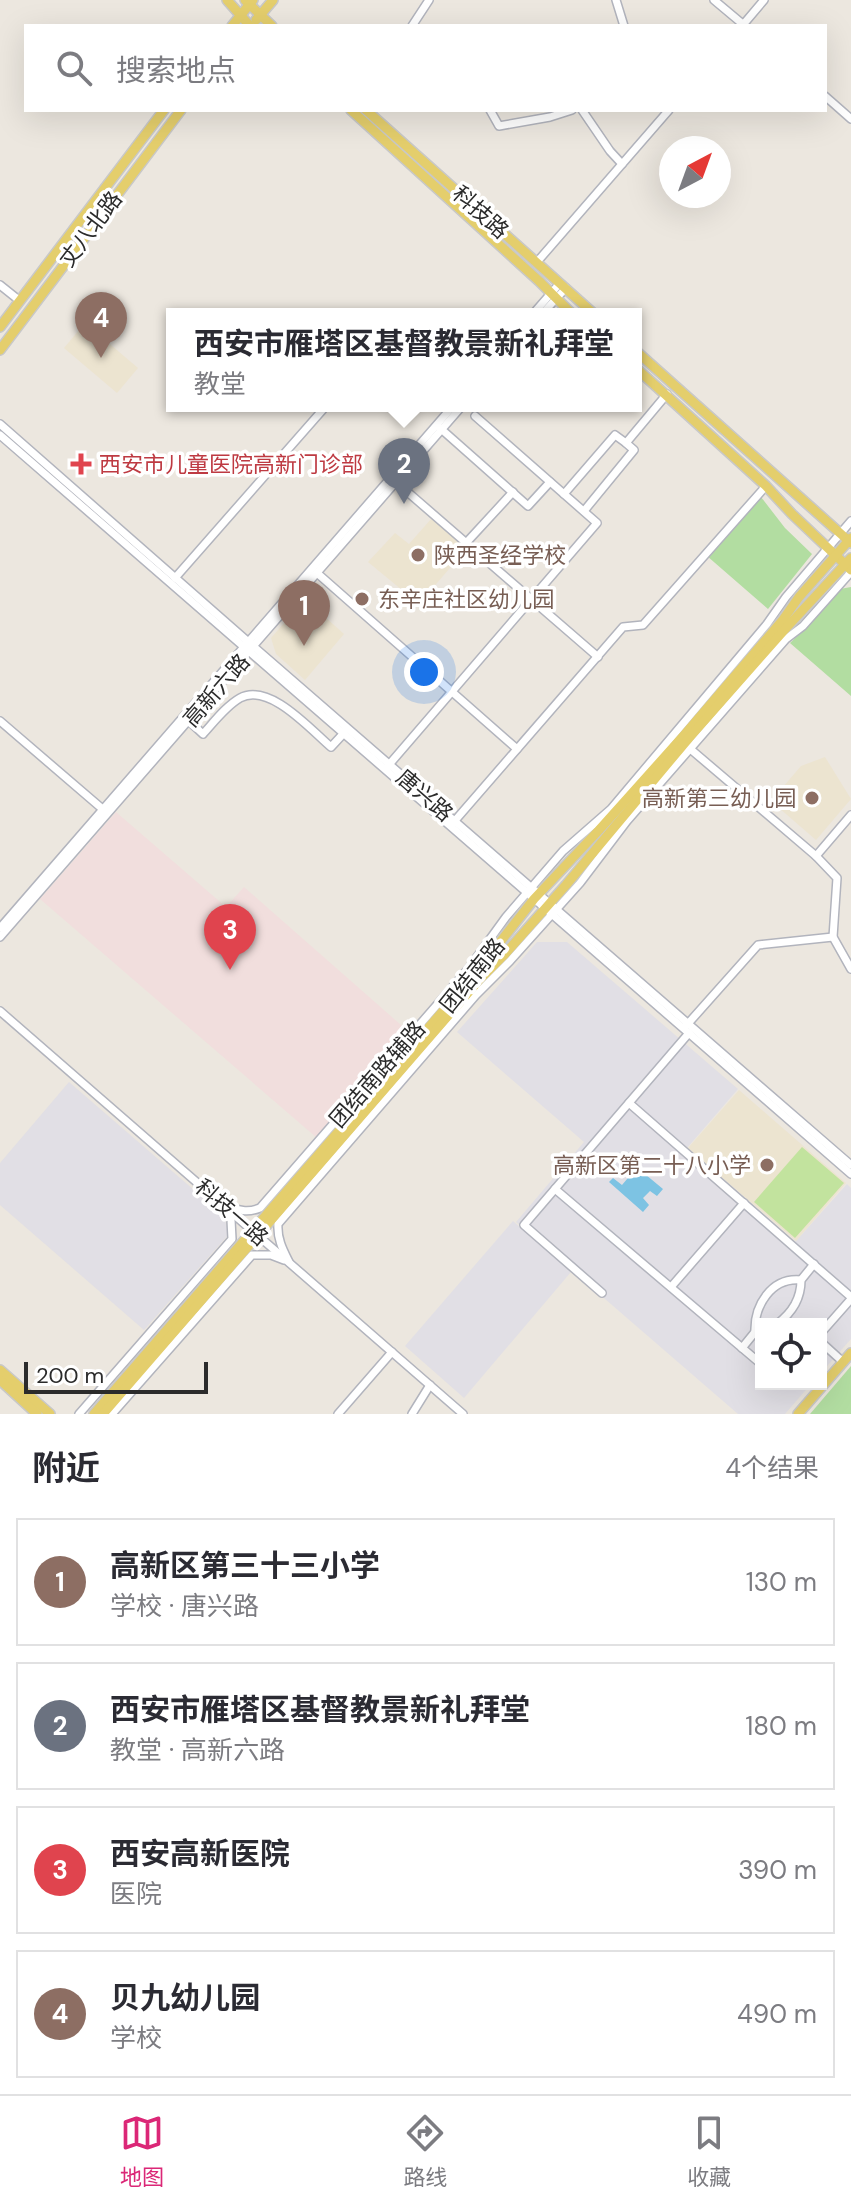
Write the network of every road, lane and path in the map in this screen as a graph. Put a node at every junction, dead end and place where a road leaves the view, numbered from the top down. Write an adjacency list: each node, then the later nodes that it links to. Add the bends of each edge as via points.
1 (227, 0): 8 (main road)
2 (273, 0): 9 (main road)
3 (429, 0): 14 (street)
4 (616, 0): 15 (street)
5 (714, 0): 16 (street)
6 (764, 0): 17 (street)
7 (249, 2): 8 (main road); 9 (main road)
8 (241, 14): 10 (main road); 11 (main road)
9 (260, 15): 12 (main road); 13 (main road)
10 (234, 24)
11 (249, 24)
12 (253, 24)
13 (270, 24)
14 (413, 24)
15 (623, 24)
16 (741, 24)
17 (745, 24)
18 (827, 98): 27 (street)
19 (162, 112): 33 (main road, 丈八北路)
20 (179, 112): 39 (main road, 丈八北路)
21 (353, 112): 32 (main road, 科技路)
22 (368, 112): 29 (main road, 科技路)
23 (491, 112): 24 (street, via 499,126)
24 (566, 112)
25 (583, 112): 28 (street)
26 (667, 112): 28 (street)
27 (851, 119)
28 (622, 164): 29 (street)
29 (537, 262): 31 (main road, 科技路)
30 (0, 285): 33 (street)
31 (563, 285): 32 (street); 37 (main road, 科技路)
32 (553, 296): 34 (street); 35 (street); 36 (main road, 科技路)
33 (20, 301): 38 (main road, 丈八北路)
34 (540, 308)
35 (546, 308)
36 (566, 308)
37 (588, 308)
38 (0, 327)
39 (0, 350)
40 (642, 356): 58 (main road)
41 (642, 373): 42 (main road)
42 (667, 394): 50 (street); 53 (main road)
43 (321, 412): 63 (street)
44 (449, 412): 48 (street, 高新六路)
45 (455, 412): 48 (street, 高新六路)
46 (475, 416): 52 (street)
47 (0, 424): 63 (street, 唐兴路)
48 (439, 427): 51 (street, 高新六路); 54 (street); 65 (street, 高新六路)
49 (0, 435): 65 (street, 唐兴路)
50 (626, 443): 55 (street, via 615,435); 56 (street, via 634,450)
51 (396, 482): 59 (street); 62 (street, 高新六路)
52 (550, 482): 54 (street, via 528,506); 55 (street)
53 (766, 486): 60 (main road); 66 (street, via 643,625 623,627)
54 (513, 492): 59 (street)
55 (564, 494): 56 (street)
56 (584, 511): 64 (street, via 597,523)
57 (851, 521): 58 (street)
58 (848, 538): 60 (main road, 团结南路)
59 (466, 543): 64 (street)
60 (831, 552): 61 (main road); 78 (main road, 团结南路, via 782,621 694,723)
61 (850, 566): 71 (main road, 团结南路, via 787,627)
62 (317, 573): 65 (street, 高新六路); 67 (street)
63 (175, 578): 65 (street, 唐兴路)
64 (531, 599): 66 (street); 67 (street)
65 (249, 647): 69 (street, 高新六路); 70 (street, 唐兴路); 73 (street, 唐兴路); 74 (street, 高新六路)
66 (598, 657): 72 (street)
67 (451, 691): 72 (street); 73 (street)
68 (0, 721): 74 (street)
69 (189, 721): 70 (street, via 203,734 237,699 257,694 276,701 331,747); 74 (street, 高新六路)
70 (344, 733): 73 (street, 唐兴路)
71 (687, 746): 77 (street); 79 (main road, 团结南路)
72 (517, 749): 76 (street)
73 (388, 766): 76 (street, 唐兴路)
74 (105, 812): 80 (street, 高新六路); 82 (street, 高新六路)
75 (851, 815): 77 (street)
76 (453, 823): 78 (street, 唐兴路)
77 (816, 856): 83 (street, via 837,878)
78 (533, 894): 79 (street, 唐兴路); 92 (street, 团结南路辅路, via 260,1208 239,1211); 93 (main road, 团结南路, via 466,985)
79 (551, 909): 86 (street, 唐兴路); 93 (main road, 团结南路, via 480,979); 94 (street, 团结南路辅路, via 278,1224)
80 (3, 918): 81 (street, 高新六路)
81 (0, 928)
82 (0, 937)
83 (833, 937): 84 (street); 86 (street, via 758,945)
84 (851, 969)
85 (0, 1011): 92 (street, 科技一路)
86 (687, 1029): 87 (street); 88 (street, 唐兴路); 89 (street, 唐兴路)
87 (629, 1103): 90 (street); 91 (street)
88 (851, 1165)
89 (851, 1174)
90 (555, 1189): 97 (street); 98 (street, via 524,1225)
91 (744, 1203): 95 (street); 97 (street)
92 (221, 1204): 93 (street, 科技一路); 115 (street, via 231,1220 232,1239)
93 (255, 1232): 94 (street, 科技一路); 116 (main road, 团结南路); 117 (main road, 团结南路)
94 (289, 1262): 106 (street, 科技一路); 118 (street, via 252,1255)
95 (814, 1264): 96 (street); 99 (street)
96 (801, 1280): 100 (street, via 783,1282 767,1295); 101 (street, via 797,1302)
97 (671, 1287): 105 (street)
98 (602, 1293)
99 (851, 1298): 102 (street)
100 (755, 1318)
101 (784, 1318)
102 (827, 1326)
103 (755, 1335): 105 (street)
104 (827, 1347): 109 (street)
105 (742, 1348): 108 (street)
106 (392, 1352): 112 (street, 科技一路); 119 (street)
107 (851, 1353): 109 (main road)
108 (755, 1359)
109 (843, 1362): 122 (main road)
110 (0, 1370): 114 (main road)
111 (0, 1380): 113 (main road)
112 (430, 1385): 120 (street); 121 (street, 科技一路)
113 (37, 1414)
114 (50, 1414)
115 (79, 1414)
116 (94, 1414)
117 (103, 1414)
118 (112, 1414)
119 (338, 1414)
120 (412, 1414)
121 (463, 1414)
122 (798, 1414)

